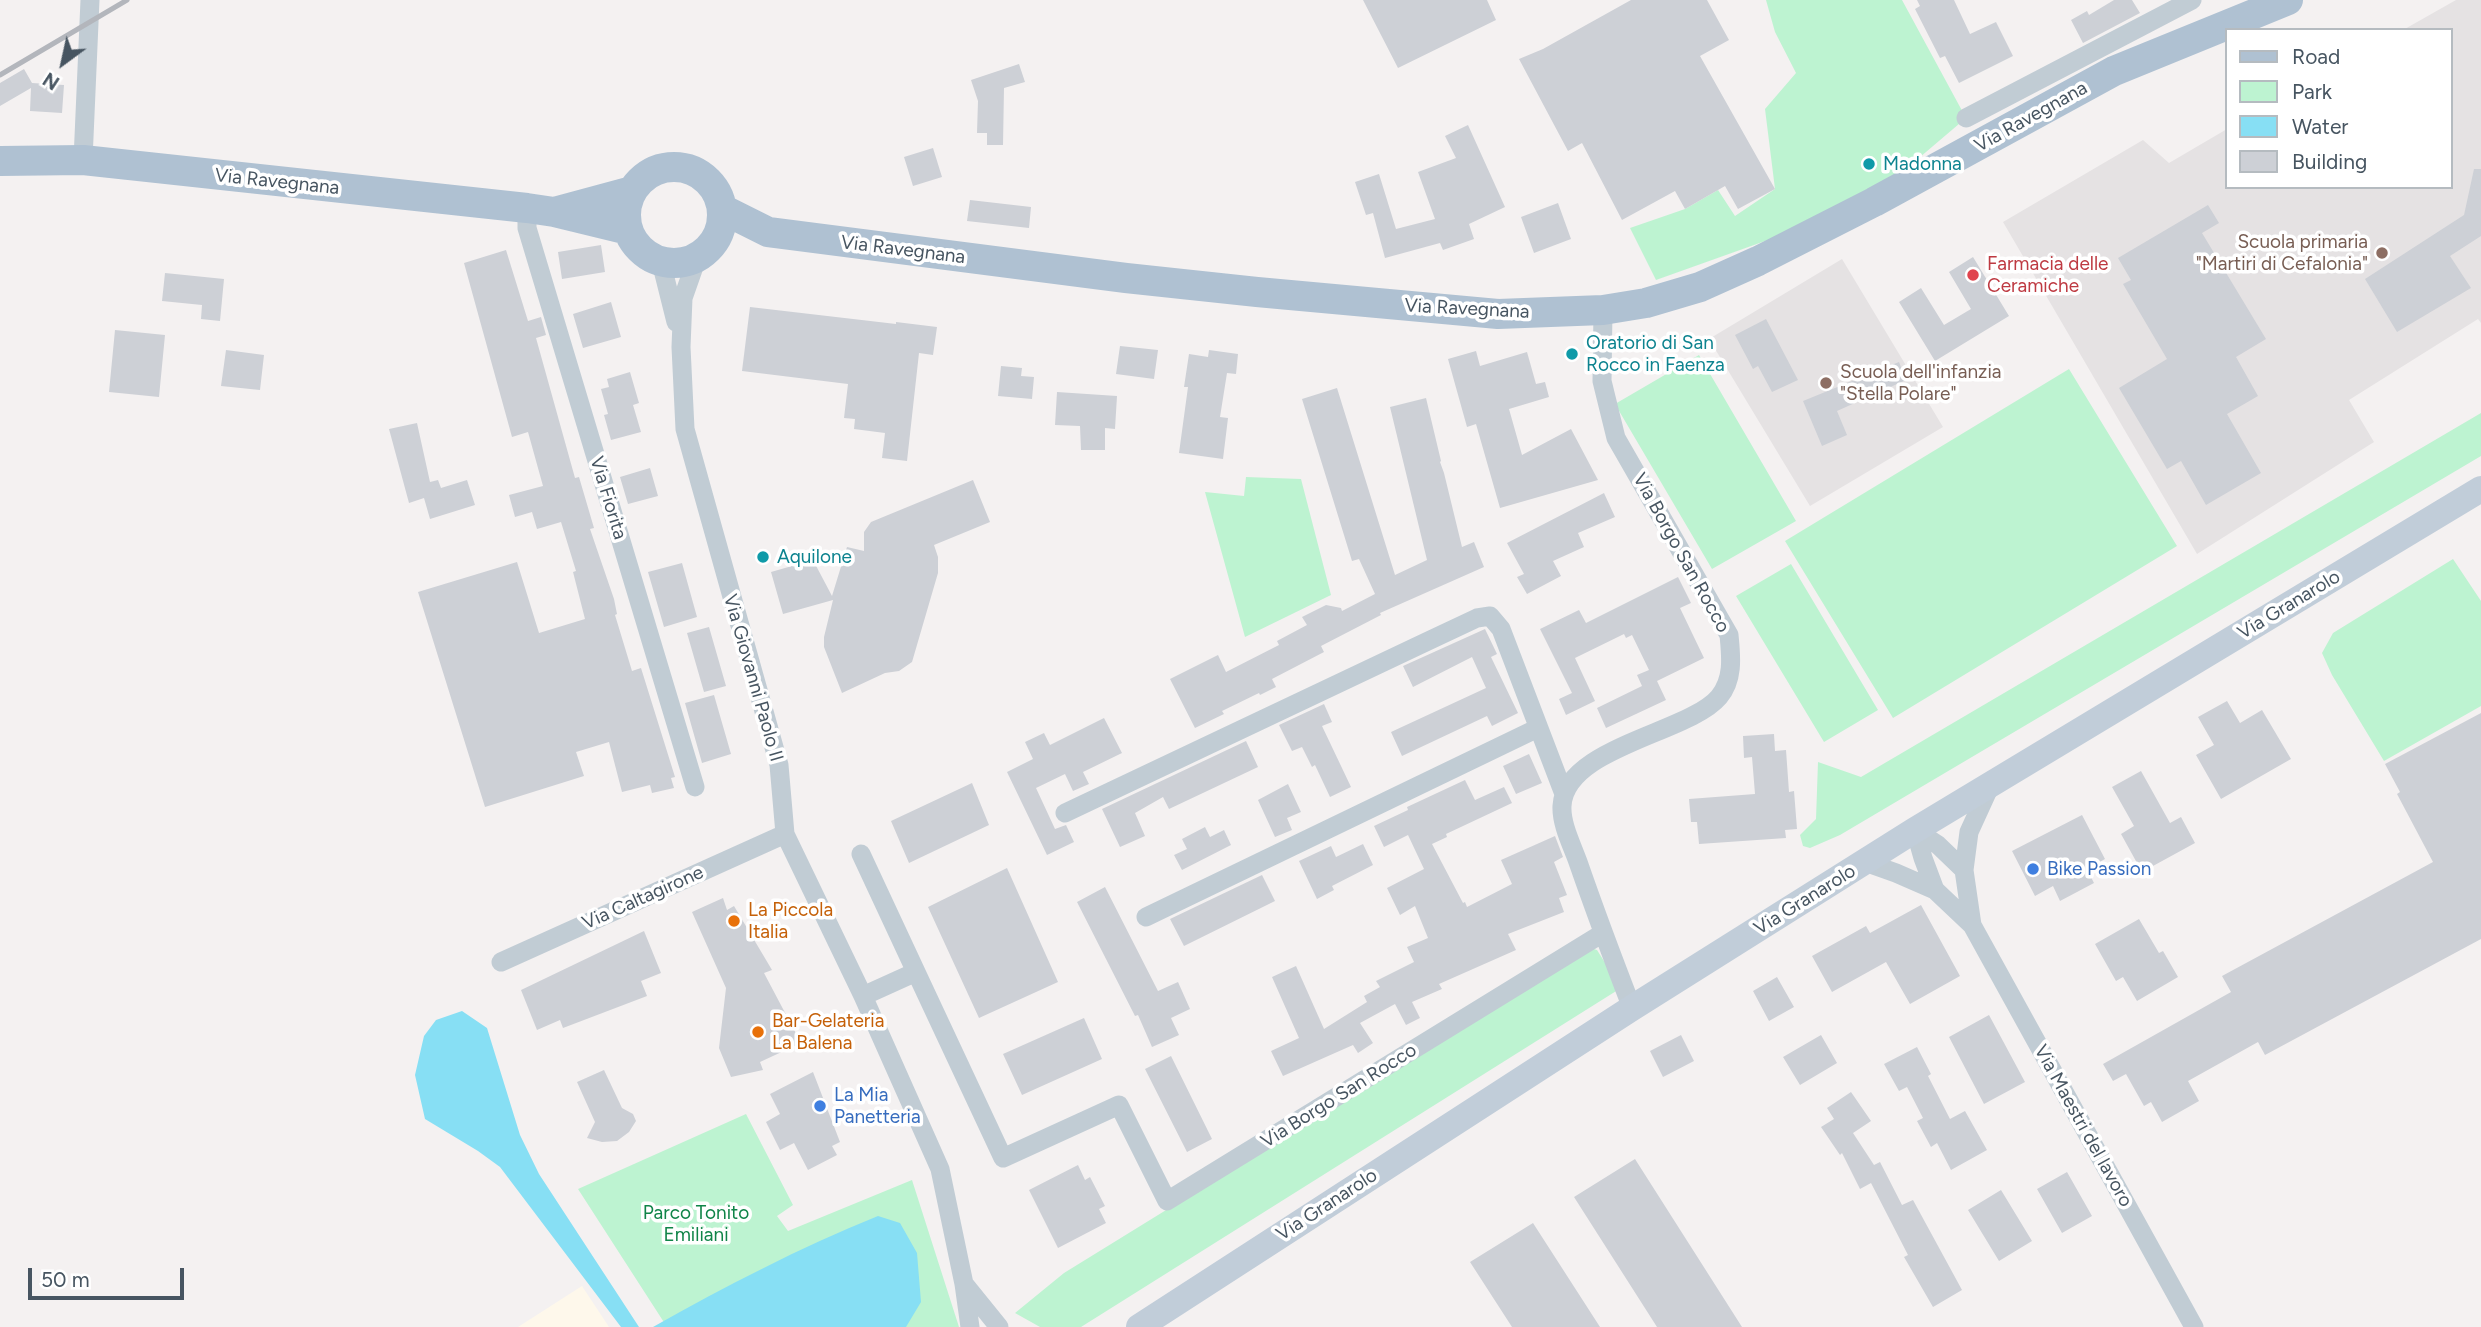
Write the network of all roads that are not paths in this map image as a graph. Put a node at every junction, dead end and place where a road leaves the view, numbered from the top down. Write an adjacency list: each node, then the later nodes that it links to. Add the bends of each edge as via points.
1 (90, 0): 8 (street)
2 (2192, 0): 6 (street, Via Ravegnana)
3 (2252, 0): 5 (main road, Via Ravegnana)
4 (2288, 0): 5 (main road, Via Ravegnana)
5 (2155, 52): 6 (main road, Via Ravegnana)
6 (2108, 59): 7 (street, Via Ravegnana); 17 (main road, Via Ravegnana, via 1881,198 1758,261 1700,287)
7 (1966, 118)
8 (83, 160): 9 (main road, Via Ravegnana); 12 (main road, Via Ravegnana)
9 (0, 161)
10 (632, 191): 11 (main road, Via Ravegnana, via 651,172 677,167 702,176); 12 (main road, Via Ravegnana); 13 (main road, via 625,217)
11 (722, 209): 14 (main road, Via Ravegnana); 15 (main road, via 720,228)
12 (540, 210): 13 (main road, Via Ravegnana); 22 (street, Via Fiorita, via 527,228)
13 (628, 230): 16 (main road, via 641,250)
14 (768, 232): 15 (main road, Via Ravegnana); 17 (main road, Via Ravegnana, via 1257,292 1498,314)
15 (704, 251): 16 (main road, Via Ravegnana, via 673,264); 18 (street, Via Giovanni Paolo II, via 683,298)
16 (661, 262): 18 (street, Via Giovanni Paolo II)
17 (1603, 310): 23 (street, Via Borgo San Rocco, via 1600,363 1616,438 1729,635 1732,665 1720,695 1704,710 1620,747 1581,772)
18 (681, 346): 26 (street, Via Giovanni Paolo II, via 685,429 779,765)
19 (2481, 489): 21 (main road, Via Granarolo)
20 (1538, 728): 23 (street); 24 (street, via 1501,629 1490,616 1477,618); 31 (street)
21 (1990, 786): 25 (main road, Via Granarolo); 29 (street, Via Maestri del lavoro, via 1969,832)
22 (695, 787)
23 (1564, 794): 33 (street, via 1566,828)
24 (1065, 813)
25 (1915, 830): 28 (main road, Via Granarolo); 29 (street); 30 (street, Via Maestri del lavoro)
26 (785, 834): 34 (street, Via Caltagirone); 36 (street, Via Giovanni Paolo II)
27 (861, 854): 35 (street)
28 (1865, 862): 30 (street, Via Maestri del lavoro); 37 (main road, Via Granarolo)
29 (1964, 870): 32 (street, Via Maestri del lavoro)
30 (1935, 890): 32 (street, Via Maestri del lavoro)
31 (1146, 917)
32 (1972, 925): 42 (street, Via Maestri del lavoro)
33 (1603, 933): 35 (street, Via Borgo San Rocco, via 1167,1201 1119,1105 1003,1158); 37 (street)
34 (501, 962)
35 (916, 972): 36 (street)
36 (863, 996): 38 (street, Via Giovanni Paolo II, via 940,1169)
37 (1633, 1007): 41 (main road, Via Granarolo)
38 (964, 1284): 39 (street, Via Giovanni Paolo II); 40 (street, Via Giovanni Paolo II)
39 (970, 1327)
40 (999, 1327)
41 (1139, 1327)
42 (2194, 1327)

